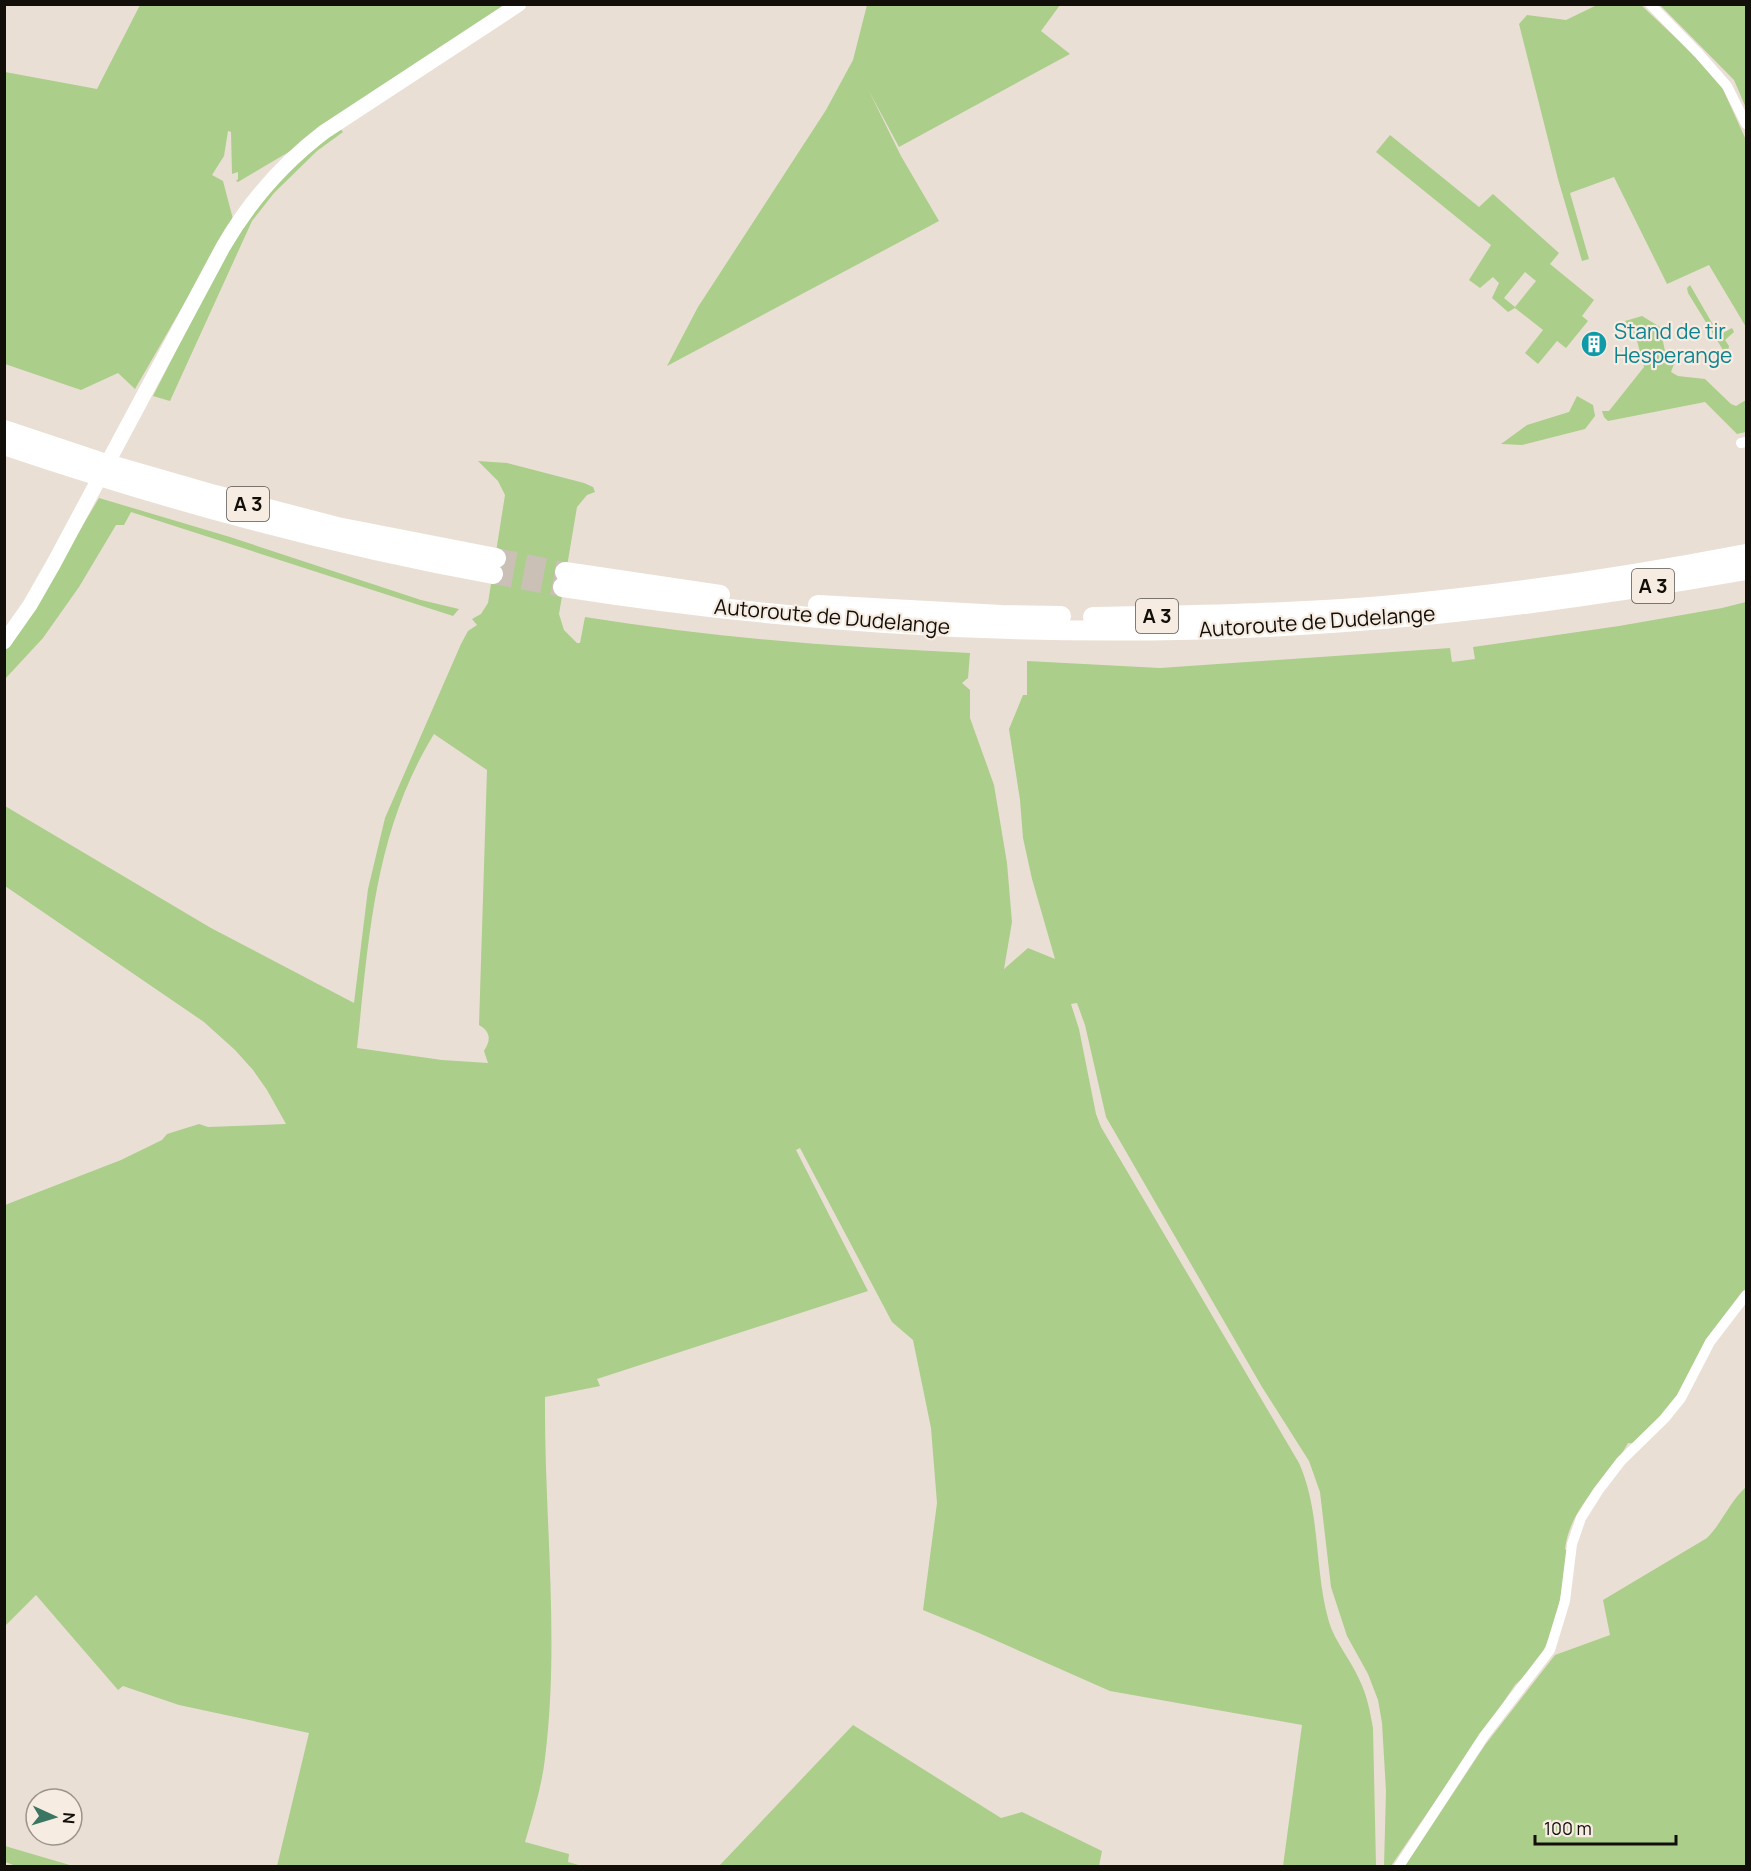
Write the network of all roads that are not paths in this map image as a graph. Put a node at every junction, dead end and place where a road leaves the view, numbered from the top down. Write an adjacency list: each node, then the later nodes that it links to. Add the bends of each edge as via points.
1 (519, 4): 8 (main road, via 301,149 240,216 30,605)
2 (1650, 4): 3 (street, via 1727,86)
3 (1746, 124)
4 (4, 430): 5 (highway, A 3, via 215,495 494,566 433,563 331,540 87,473)
5 (4, 445)
6 (1746, 554): 7 (highway, Autoroute de Dudelange / A 3, via 1620,577 1476,596 1381,606 1162,616 1001,615 813,604 564,579 722,608 900,625 1191,630 1284,627 1476,611)
7 (1746, 570)
8 (4, 642)
9 (1746, 1294): 10 (street, via 1710,1342 1681,1398 1621,1461 1581,1518 1572,1544 1565,1601 1550,1650 1484,1736)
10 (1399, 1866)

